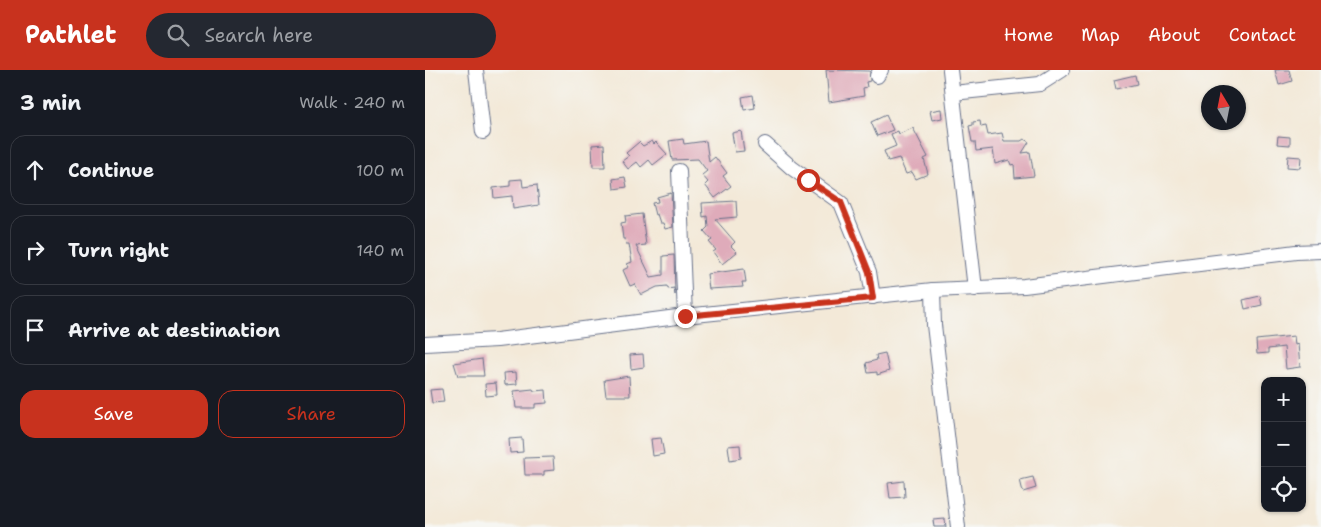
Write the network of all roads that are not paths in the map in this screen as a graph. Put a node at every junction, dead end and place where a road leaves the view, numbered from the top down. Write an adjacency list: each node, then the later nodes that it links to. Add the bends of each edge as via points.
1 (476, 70): 5 (street)
2 (950, 70): 4 (street)
3 (1062, 70): 4 (street, via 1040,84)
4 (953, 93): 9 (street)
5 (483, 132)
6 (765, 144): 11 (street, via 792,168 841,202 869,272)
7 (679, 171): 12 (street)
8 (1321, 252): 9 (street, via 1287,253 1024,286)
9 (975, 289): 10 (street)
10 (933, 290): 11 (street); 14 (street, via 934,325)
11 (873, 298): 12 (street)
12 (685, 316): 13 (street, via 497,340)
13 (425, 344)
14 (958, 527)

